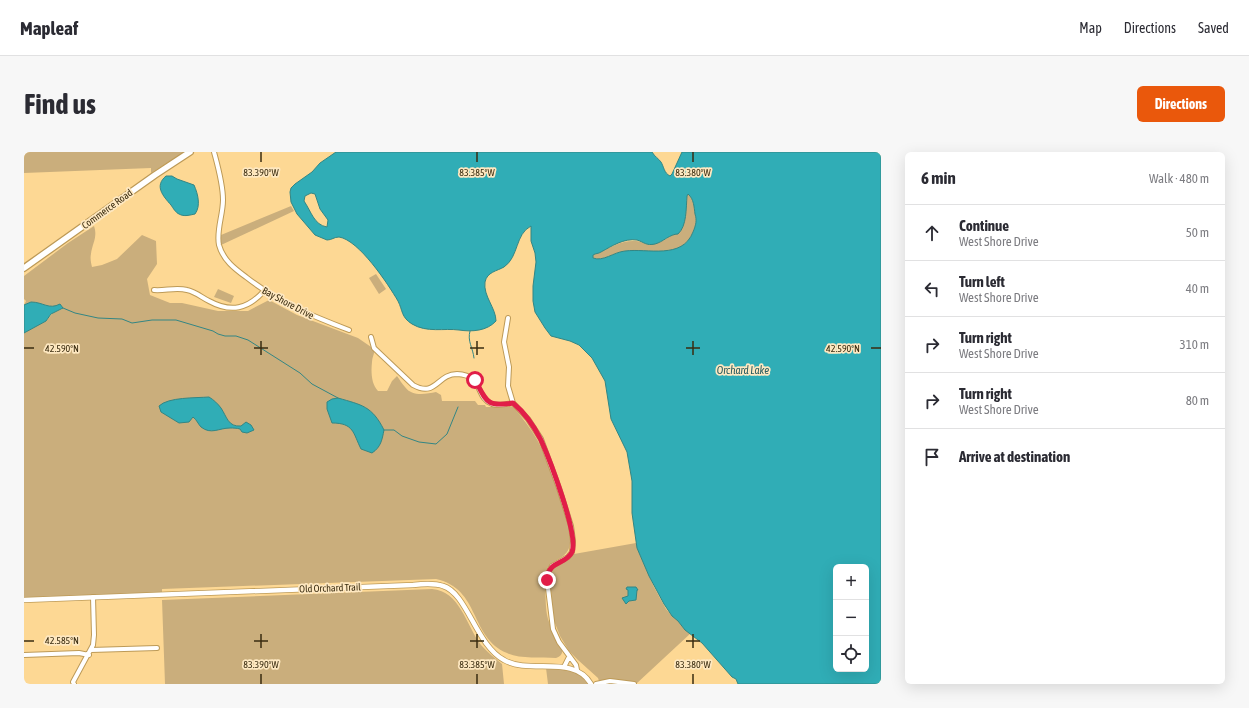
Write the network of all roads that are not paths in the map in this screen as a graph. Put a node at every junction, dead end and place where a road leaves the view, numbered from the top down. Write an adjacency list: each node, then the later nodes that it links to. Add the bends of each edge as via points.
1 (190, 152): 3 (main road, Commerce Road)
2 (214, 152): 5 (street, Bay Shore Drive, via 223,197 219,238 222,253 231,265)
3 (24, 268)
4 (154, 290): 5 (street, via 182,289 194,292 220,306 236,307 250,304)
5 (264, 291): 7 (street, Bay Shore Drive, via 302,312)
6 (508, 318): 9 (street, via 504,342 509,367 508,386)
7 (349, 330)
8 (371, 337): 9 (street, via 374,348 419,388 429,389 448,376 457,374 475,380 484,399 490,403)
9 (513, 403): 16 (street, via 528,418 541,439 571,526 572,552 552,566 547,580 553,629)
10 (93, 597): 11 (street, Old Orchard Trail); 13 (street, via 94,635); 17 (street, Old Orchard Trail, via 438,585 450,589 458,596 477,631 492,651 502,659 522,666)
11 (24, 600)
12 (157, 648): 13 (street)
13 (91, 650): 15 (street)
14 (24, 655): 15 (street)
15 (89, 655): 19 (street)
16 (569, 657): 17 (street); 18 (street)
17 (564, 668): 18 (street, Old Orchard Trail)
18 (577, 670): 20 (street, via 585,675)
19 (73, 683)
20 (590, 684)
21 (596, 684): 22 (street, via 615,681)
22 (634, 684)

